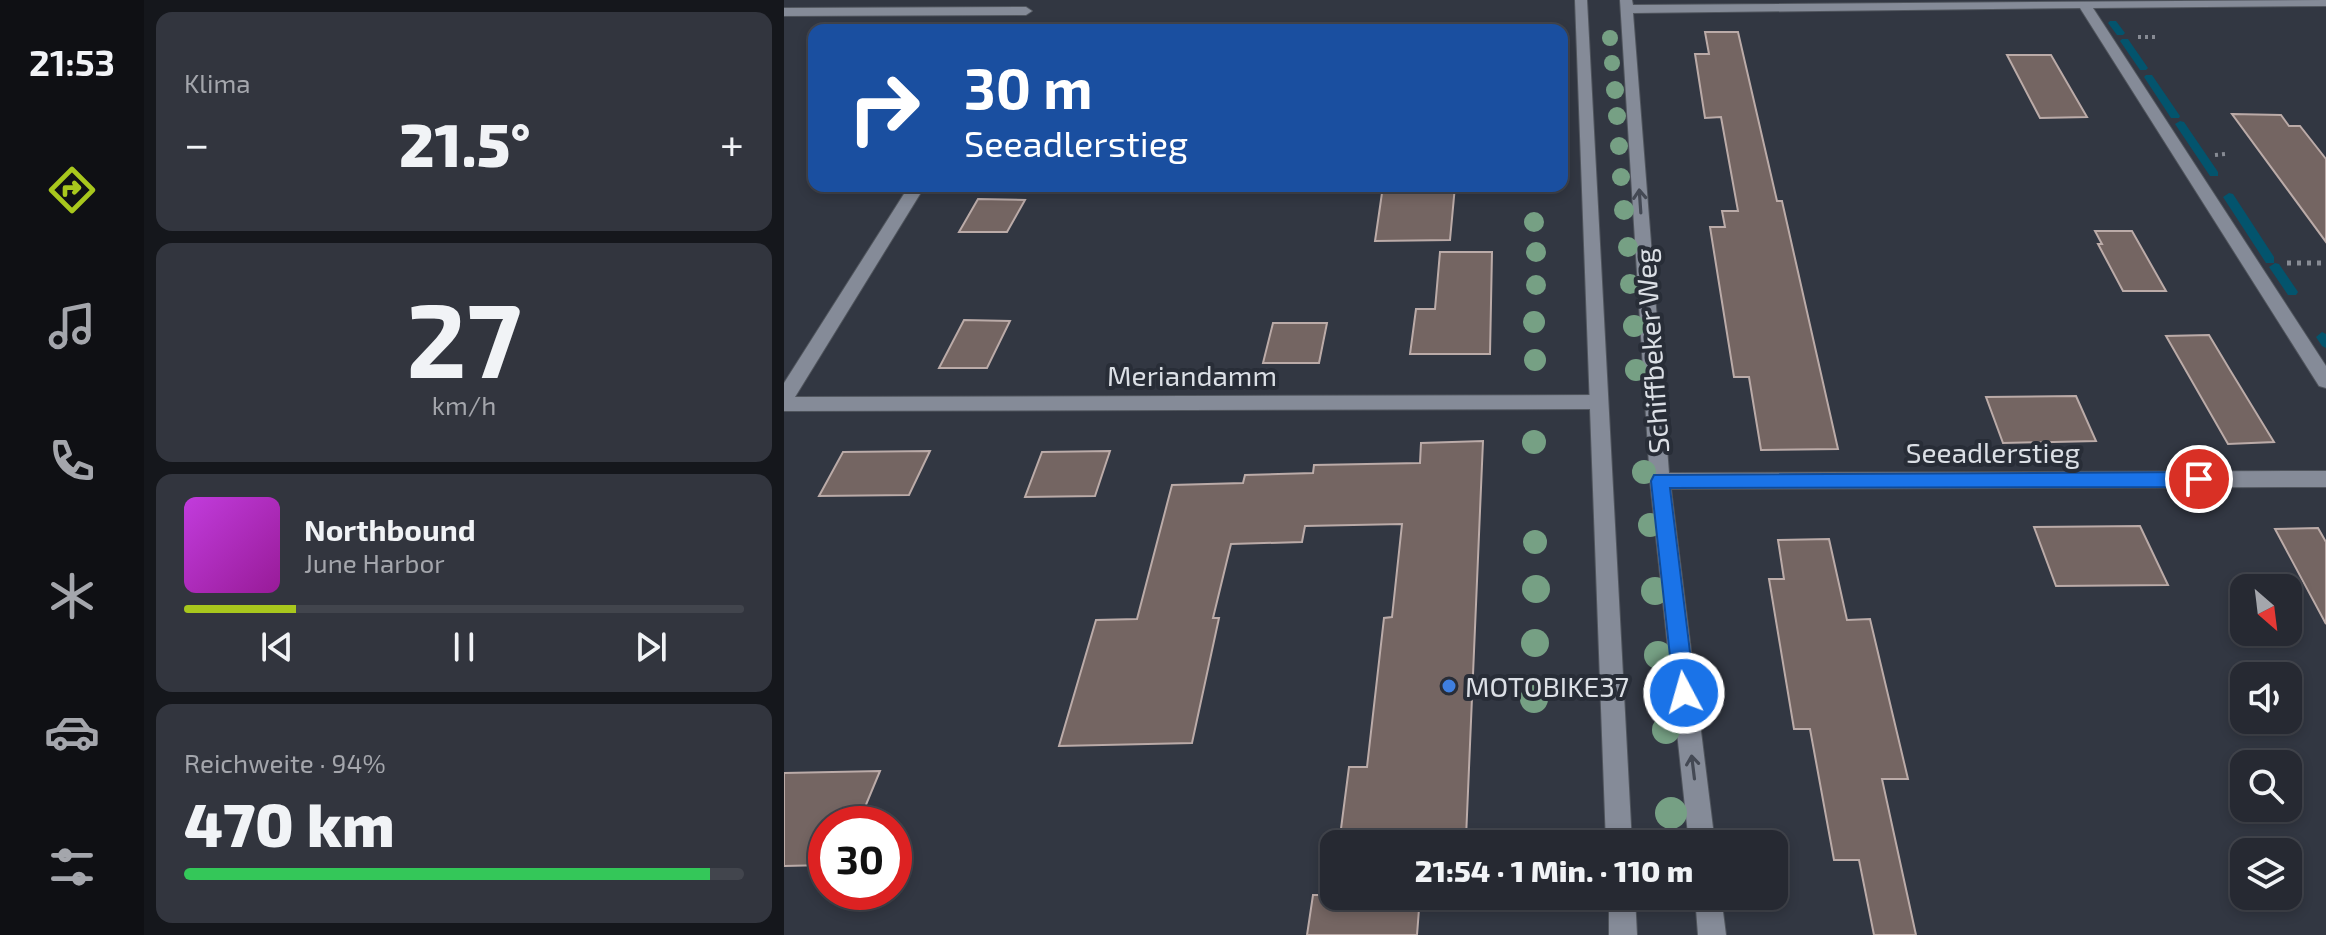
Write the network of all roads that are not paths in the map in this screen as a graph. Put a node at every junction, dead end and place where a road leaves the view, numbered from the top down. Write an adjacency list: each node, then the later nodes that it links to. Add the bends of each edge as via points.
1 (1581, 0): 11 (street, Schiffbeker Weg)
2 (2082, 2): 3 (street); 4 (street); 9 (street)
3 (2326, 2)
4 (1626, 4): 13 (street, Schiffbeker Weg, one-way to 4)
5 (1029, 5): 6 (street); 7 (street)
6 (784, 12)
7 (1018, 24)
8 (913, 192): 10 (street)
9 (2326, 381)
10 (784, 402): 11 (street, Meriandamm)
11 (1599, 402): 14 (street, Schiffbeker Weg)
12 (2326, 479): 13 (street, Seeadlerstieg)
13 (1660, 481): 15 (street, Schiffbeker Weg, one-way to 13)
14 (1618, 830)
15 (1700, 830)
16 (1622, 910): 18 (street)
17 (1709, 910): 19 (street)
18 (1623, 935)
19 (1712, 935)

